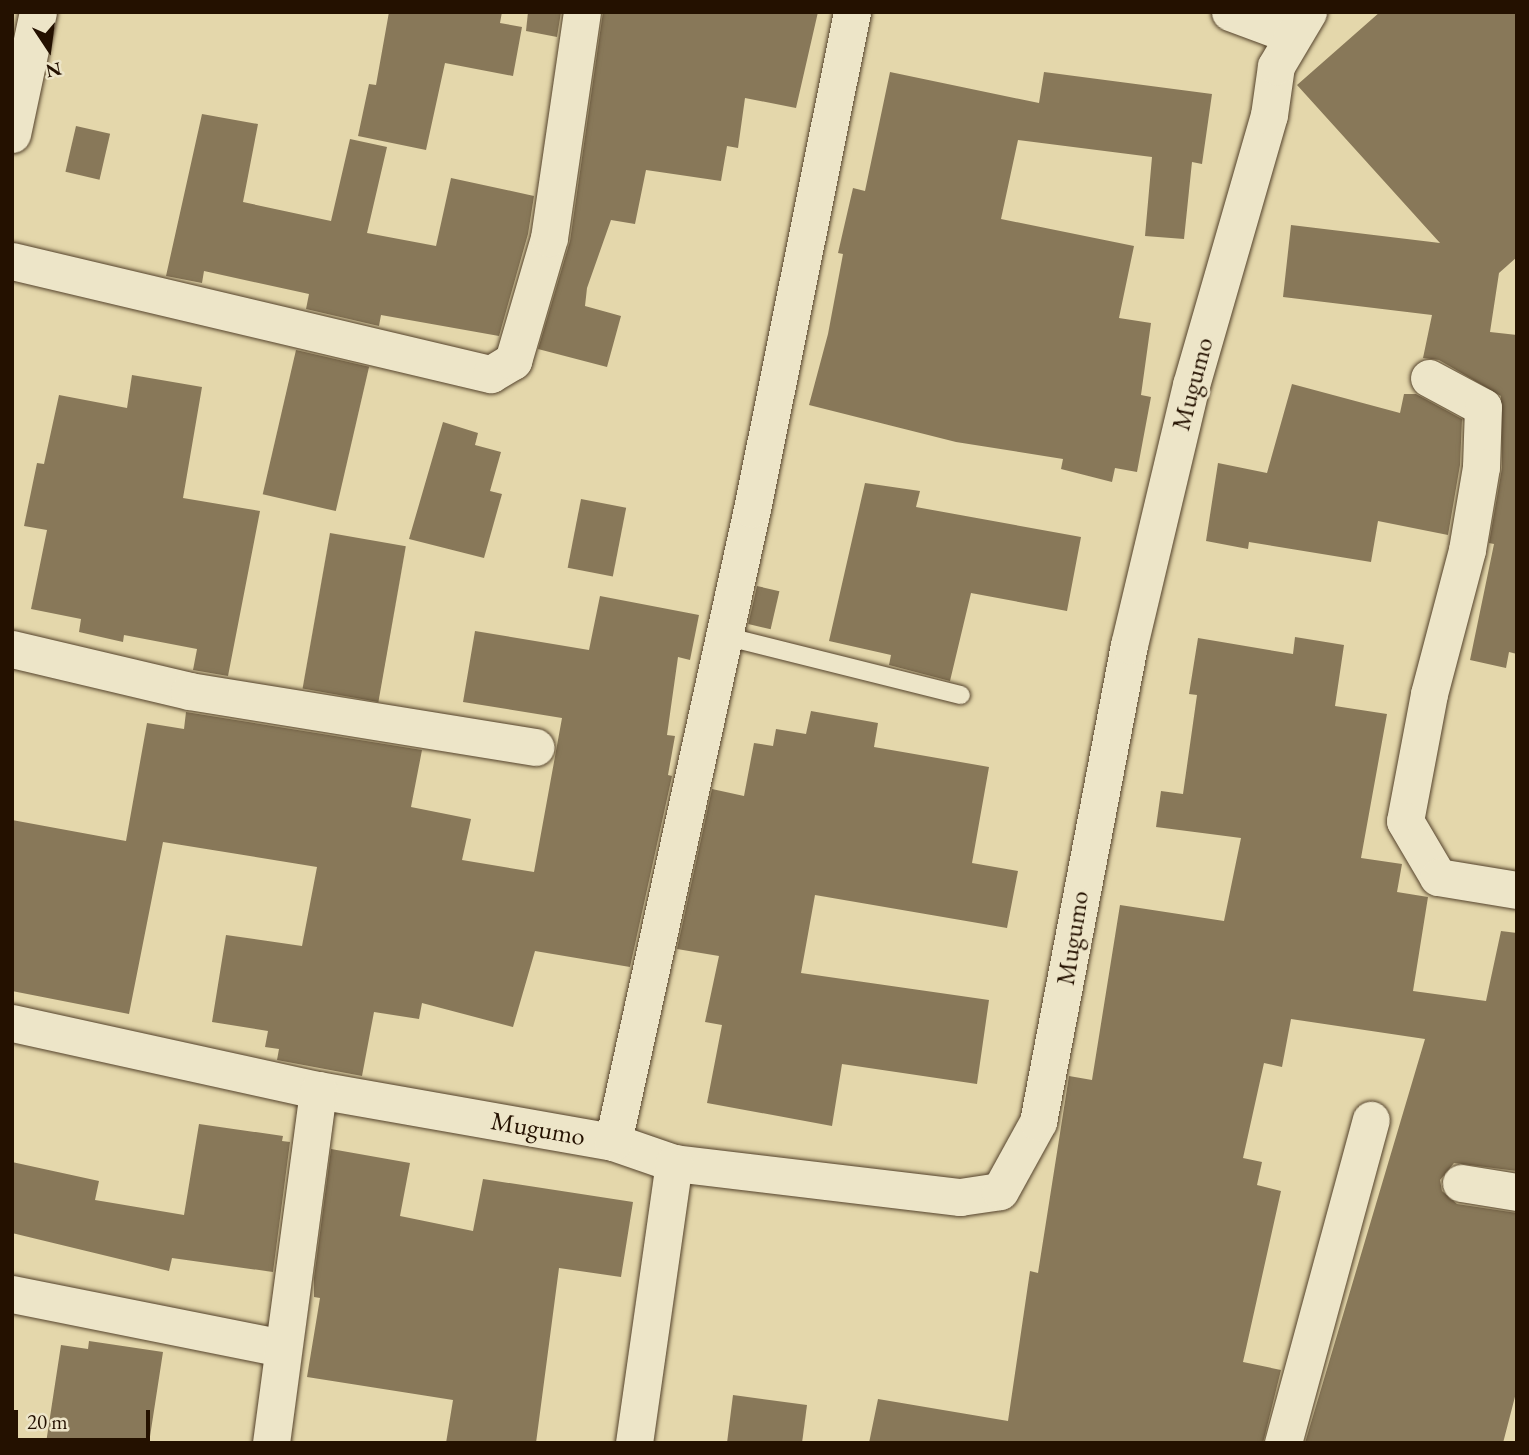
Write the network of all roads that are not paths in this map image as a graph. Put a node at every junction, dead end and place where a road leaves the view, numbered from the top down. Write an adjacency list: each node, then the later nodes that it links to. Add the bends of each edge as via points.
1 (38, 12): 6 (street)
2 (582, 12): 7 (street, via 548,238 513,361 491,374)
3 (852, 12): 9 (street)
4 (1230, 12): 5 (street)
5 (1300, 24): 18 (street, Mugumo, via 1276,66 1269,115 1191,385 1129,645 1038,1122 1000,1191 961,1197)
6 (12, 134)
7 (12, 261)
8 (1429, 379): 13 (street, via 1483,407 1481,467 1467,550 1429,694 1405,821 1438,877)
9 (724, 636): 11 (lane); 17 (street)
10 (12, 649): 12 (street, via 189,691)
11 (961, 695)
12 (535, 747)
13 (1517, 890)
14 (12, 1023): 15 (street, Mugumo)
15 (318, 1090): 17 (street, Mugumo); 22 (street)
16 (1371, 1120): 25 (street)
17 (613, 1142): 18 (street, Mugumo)
18 (674, 1163): 24 (street)
19 (1461, 1183): 20 (street)
20 (1517, 1192)
21 (12, 1294): 22 (street)
22 (282, 1348): 23 (street)
23 (271, 1443)
24 (634, 1443)
25 (1283, 1443)

